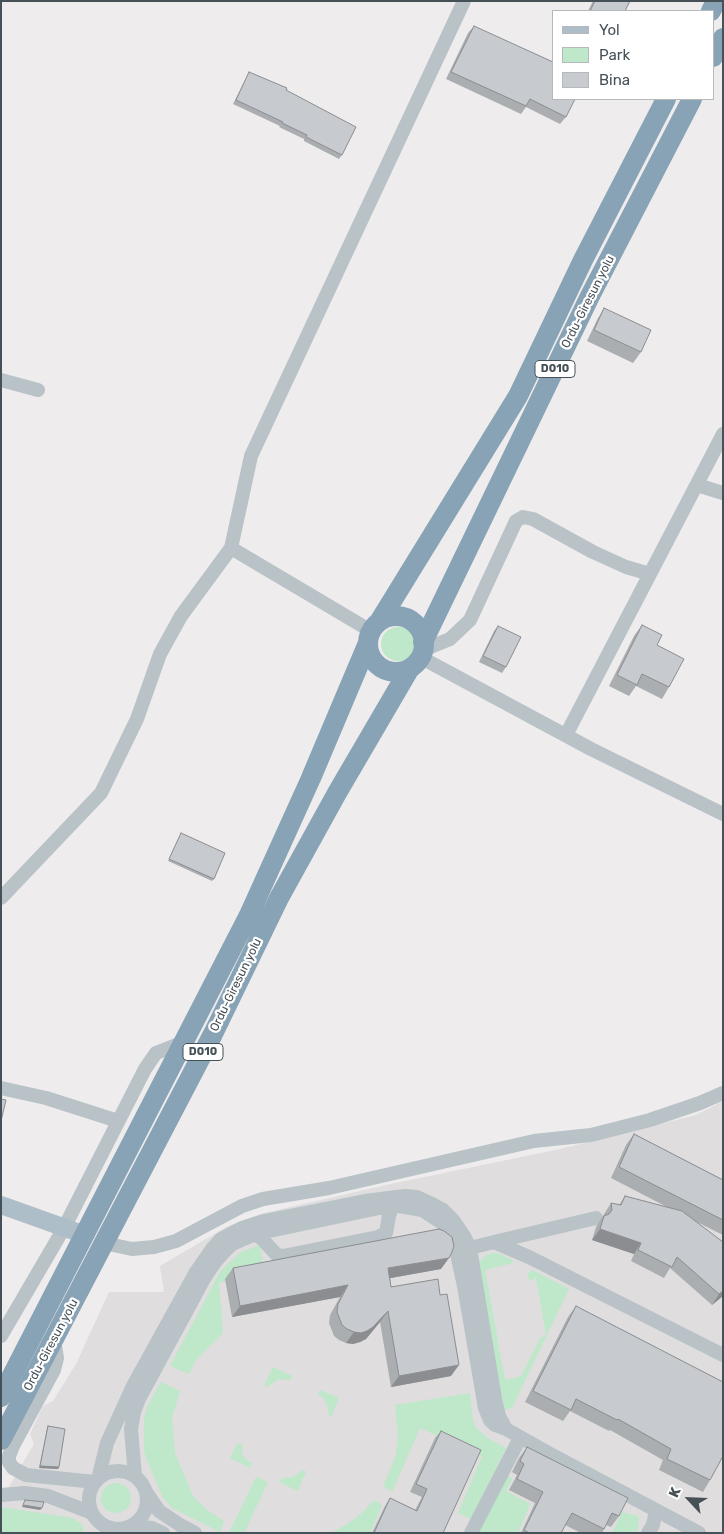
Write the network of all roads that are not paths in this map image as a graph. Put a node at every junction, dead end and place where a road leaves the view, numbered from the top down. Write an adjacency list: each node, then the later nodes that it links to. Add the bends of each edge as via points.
1 (464, 1): 11 (street, via 251,456)
2 (723, 38): 3 (highway)
3 (714, 56)
4 (665, 100): 13 (highway, Ordu-Giresun yolu / D010, via 518,396)
5 (691, 100): 14 (highway, Ordu-Giresun yolu / D010, via 590,296)
6 (1, 380): 7 (street)
7 (38, 390)
8 (723, 434): 9 (street)
9 (697, 485): 10 (street); 12 (street)
10 (723, 493)
11 (231, 548): 13 (street); 17 (street, via 181,616 160,654 137,719 101,793)
12 (650, 574): 14 (street, via 626,567 522,516 516,521 470,620 450,639); 15 (street)
13 (373, 632): 14 (highway, via 388,617 407,619 421,633); 14 (highway, via 369,651 372,659 385,670 402,671); 18 (highway, Ordu-Giresun yolu / D010, via 312,778 249,915)
14 (419, 654): 15 (street); 29 (highway, Ordu-Giresun yolu / D010, via 279,898)
15 (566, 735): 16 (street)
16 (723, 814)
17 (1, 898)
18 (184, 1042): 21 (street, via 156,1053 144,1069); 27 (highway, Ordu-Giresun yolu / D010)
19 (1, 1088): 21 (street, via 46,1098)
20 (723, 1093): 29 (street, via 650,1120 591,1135 534,1141 329,1188 263,1199 242,1206 176,1241 154,1247 132,1249)
21 (118, 1121): 25 (street)
22 (1, 1205): 25 (main road)
23 (392, 1207): 26 (street); 26 (street, via 386,1233 378,1237 283,1256 277,1255); 35 (street, via 422,1210 450,1232 464,1286 485,1408 490,1420)
24 (596, 1218): 28 (street)
25 (64, 1228): 27 (main road); 31 (street)
26 (254, 1234): 38 (street, via 232,1244 215,1262 139,1399 131,1429)
27 (85, 1235): 34 (highway, Ordu-Giresun yolu / D010)
28 (494, 1242): 30 (street); 33 (street, via 537,1260)
29 (104, 1243): 32 (highway, Ordu-Giresun yolu / D010)
30 (470, 1248): 35 (street, via 495,1399); 39 (street, via 443,1210 417,1197 405,1196 264,1221 230,1233 212,1249 196,1272 132,1386 107,1443)
31 (1, 1336)
32 (54, 1340): 37 (highway, Ordu-Giresun yolu / D010); 39 (street, via 57,1358 54,1370 9,1456 9,1462 26,1475)
33 (723, 1355)
34 (1, 1397)
35 (506, 1430): 36 (street)
36 (520, 1438): 42 (street); 49 (street)
37 (1, 1440)
38 (135, 1476): 39 (street, via 116,1471); 40 (street)
39 (96, 1480): 43 (street, via 89,1495)
40 (146, 1492): 44 (street, via 144,1512); 48 (street, via 159,1511)
41 (1, 1495): 43 (street, via 48,1496)
42 (656, 1510): 45 (street); 50 (street)
43 (92, 1513): 46 (street)
44 (130, 1526): 46 (street); 47 (street, via 152,1528)
45 (673, 1527): 51 (street)
46 (102, 1529)
47 (163, 1533)
48 (195, 1533)
49 (471, 1533)
50 (648, 1533)
51 (699, 1533)

